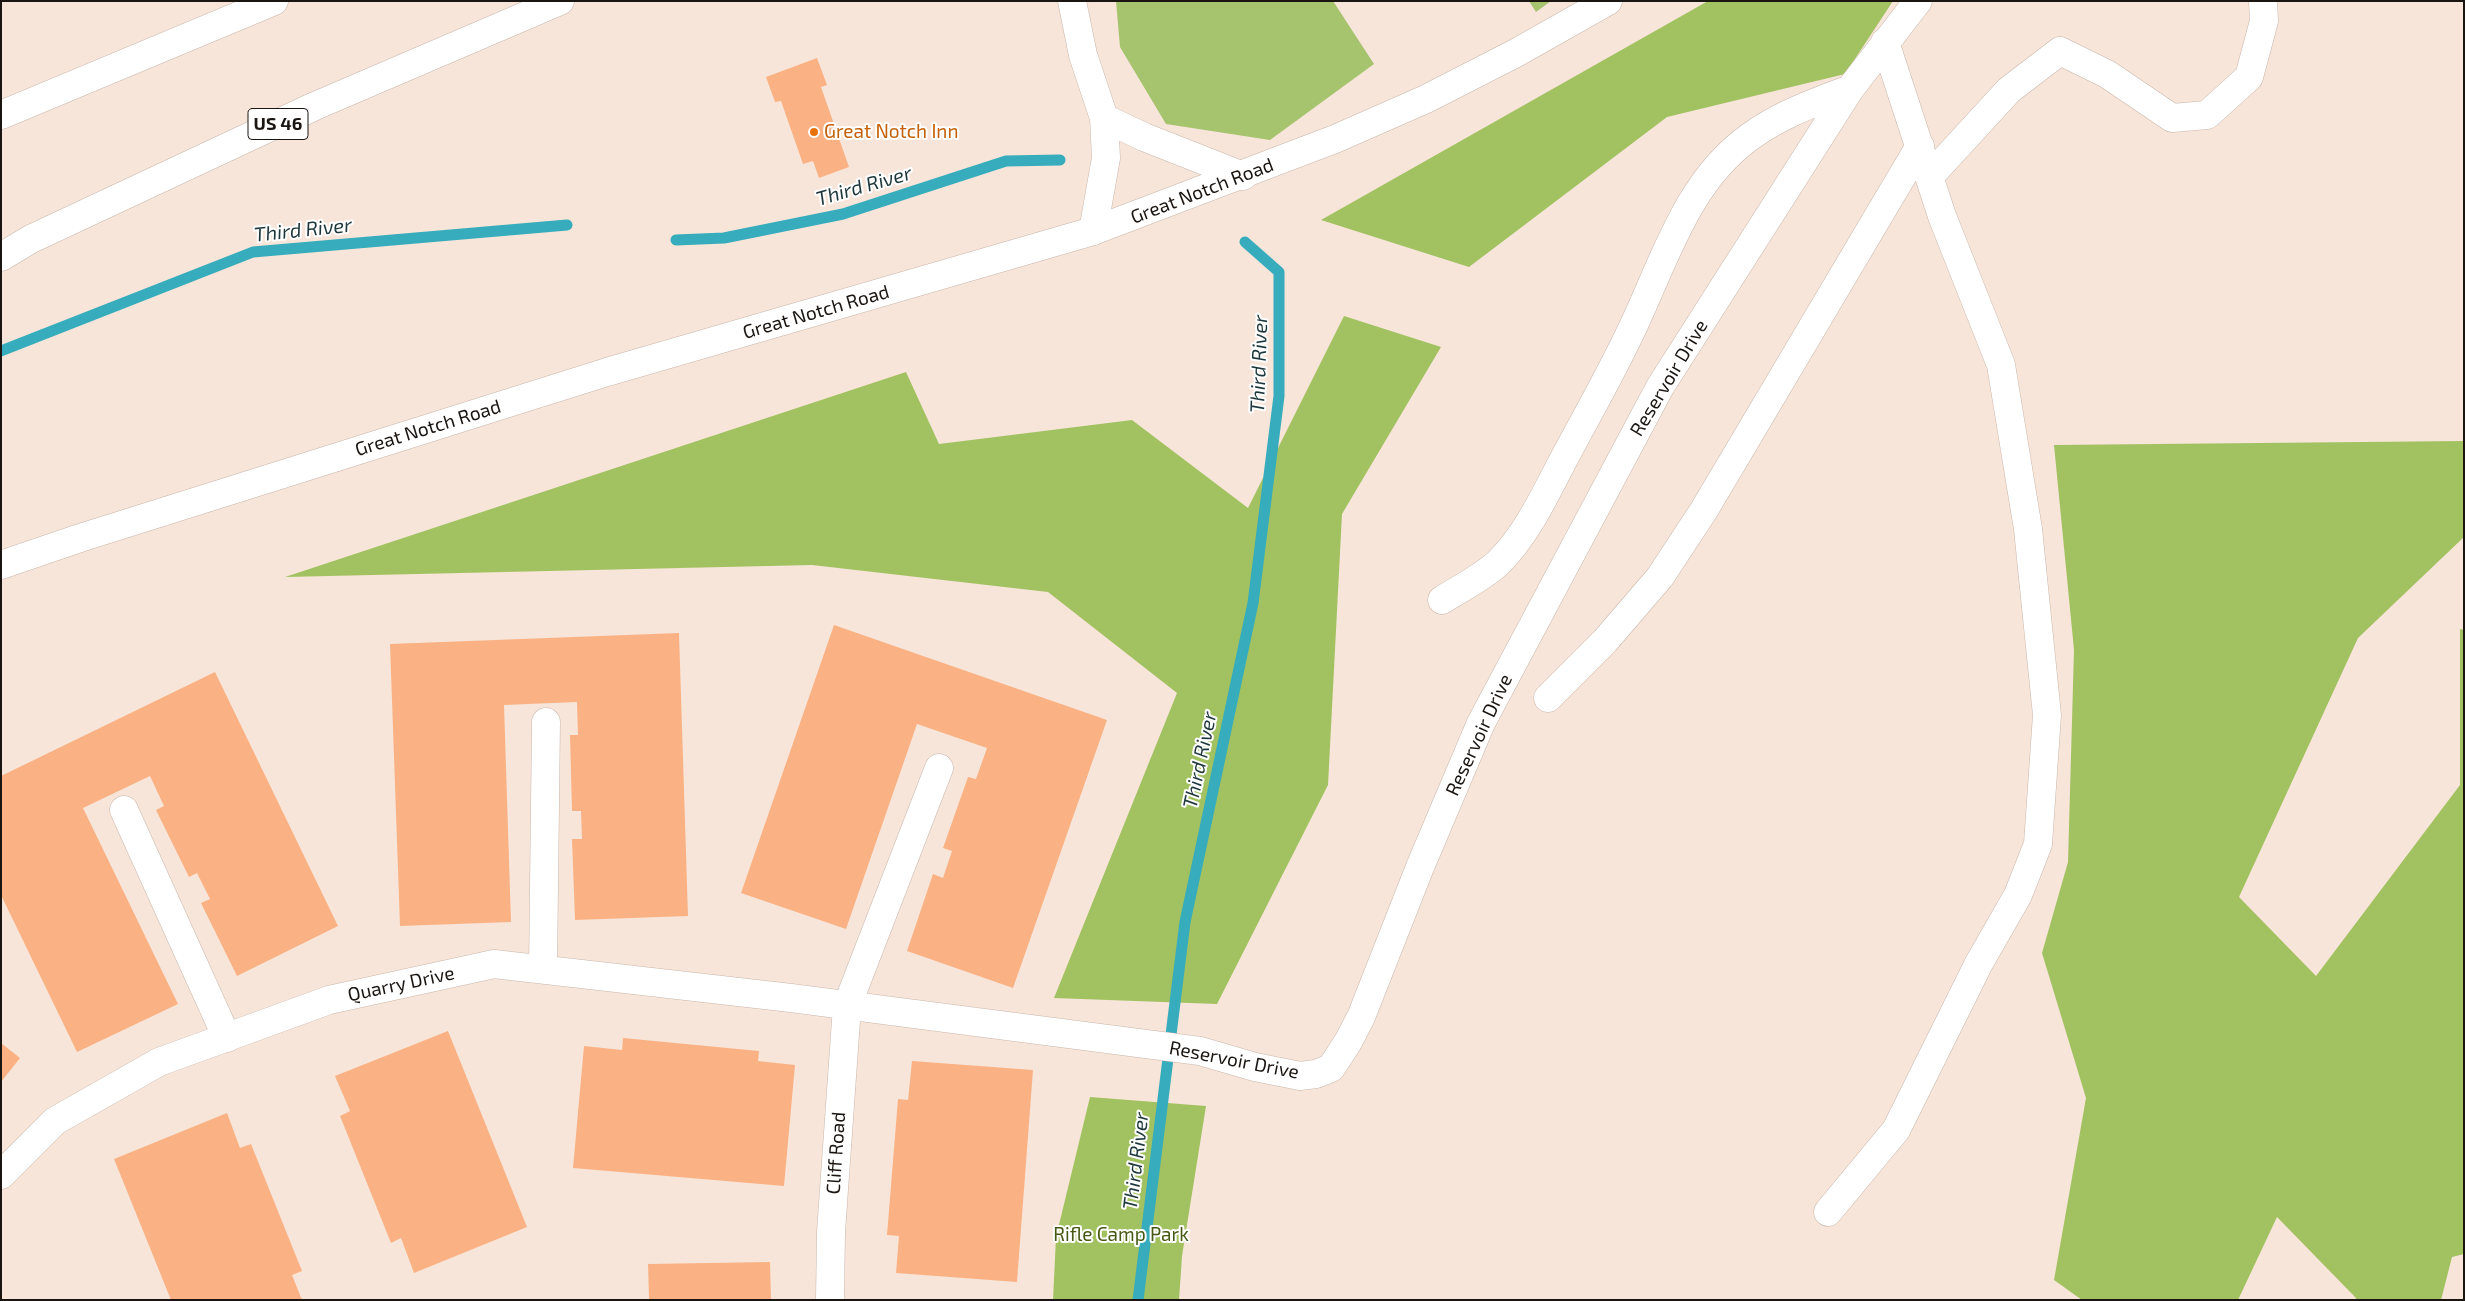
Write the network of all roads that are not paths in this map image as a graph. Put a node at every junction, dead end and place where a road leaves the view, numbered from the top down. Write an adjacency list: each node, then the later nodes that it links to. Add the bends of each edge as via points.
1 (274, 1): 9 (main road)
2 (560, 1): 15 (main road, US 46, via 315,106 31,239)
3 (1072, 1): 10 (main road, via 1083,55)
4 (1608, 1): 12 (main road, Great Notch Road, via 1426,99)
5 (1918, 1): 7 (main road, Reservoir Drive)
6 (2263, 1): 13 (main road, via 2264,21 2250,77 2207,115 2172,118 2107,74 2060,50 2009,90)
7 (1885, 42): 8 (main road, Reservoir Drive); 11 (main road)
8 (1850, 89): 17 (main road, via 1780,118 1750,136 1723,161 1702,188 1662,256 1638,316 1526,528 1498,563); 23 (main road, Reservoir Drive, via 1660,387 1514,658 1420,867 1361,1017 1331,1068 1300,1076 1255,1067 1200,1050)
9 (1, 115)
10 (1104, 118): 12 (main road); 14 (main road, via 1106,158)
11 (1920, 146): 13 (main road); 18 (main road, via 1704,510 1660,578 1605,641)
12 (1243, 176): 14 (main road, Great Notch Road)
13 (1930, 176): 26 (main road, via 1942,216 2000,365 2026,519 2047,715 2038,844 2018,895 1979,963 1896,1130)
14 (1094, 232): 16 (main road, Great Notch Road, via 598,375)
15 (1, 257)
16 (1, 565)
17 (1442, 600)
18 (1548, 698)
19 (546, 722): 22 (main road)
20 (939, 768): 23 (main road, Cliff Road)
21 (124, 810): 24 (main road)
22 (543, 969): 23 (main road, Quarry Drive); 24 (main road, Quarry Drive, via 494,964 329,1000)
23 (847, 1006): 27 (main road, Cliff Road, via 831,1232)
24 (227, 1038): 25 (main road, Quarry Drive, via 159,1062 55,1121)
25 (1, 1175)
26 (1828, 1212)
27 (830, 1300)

